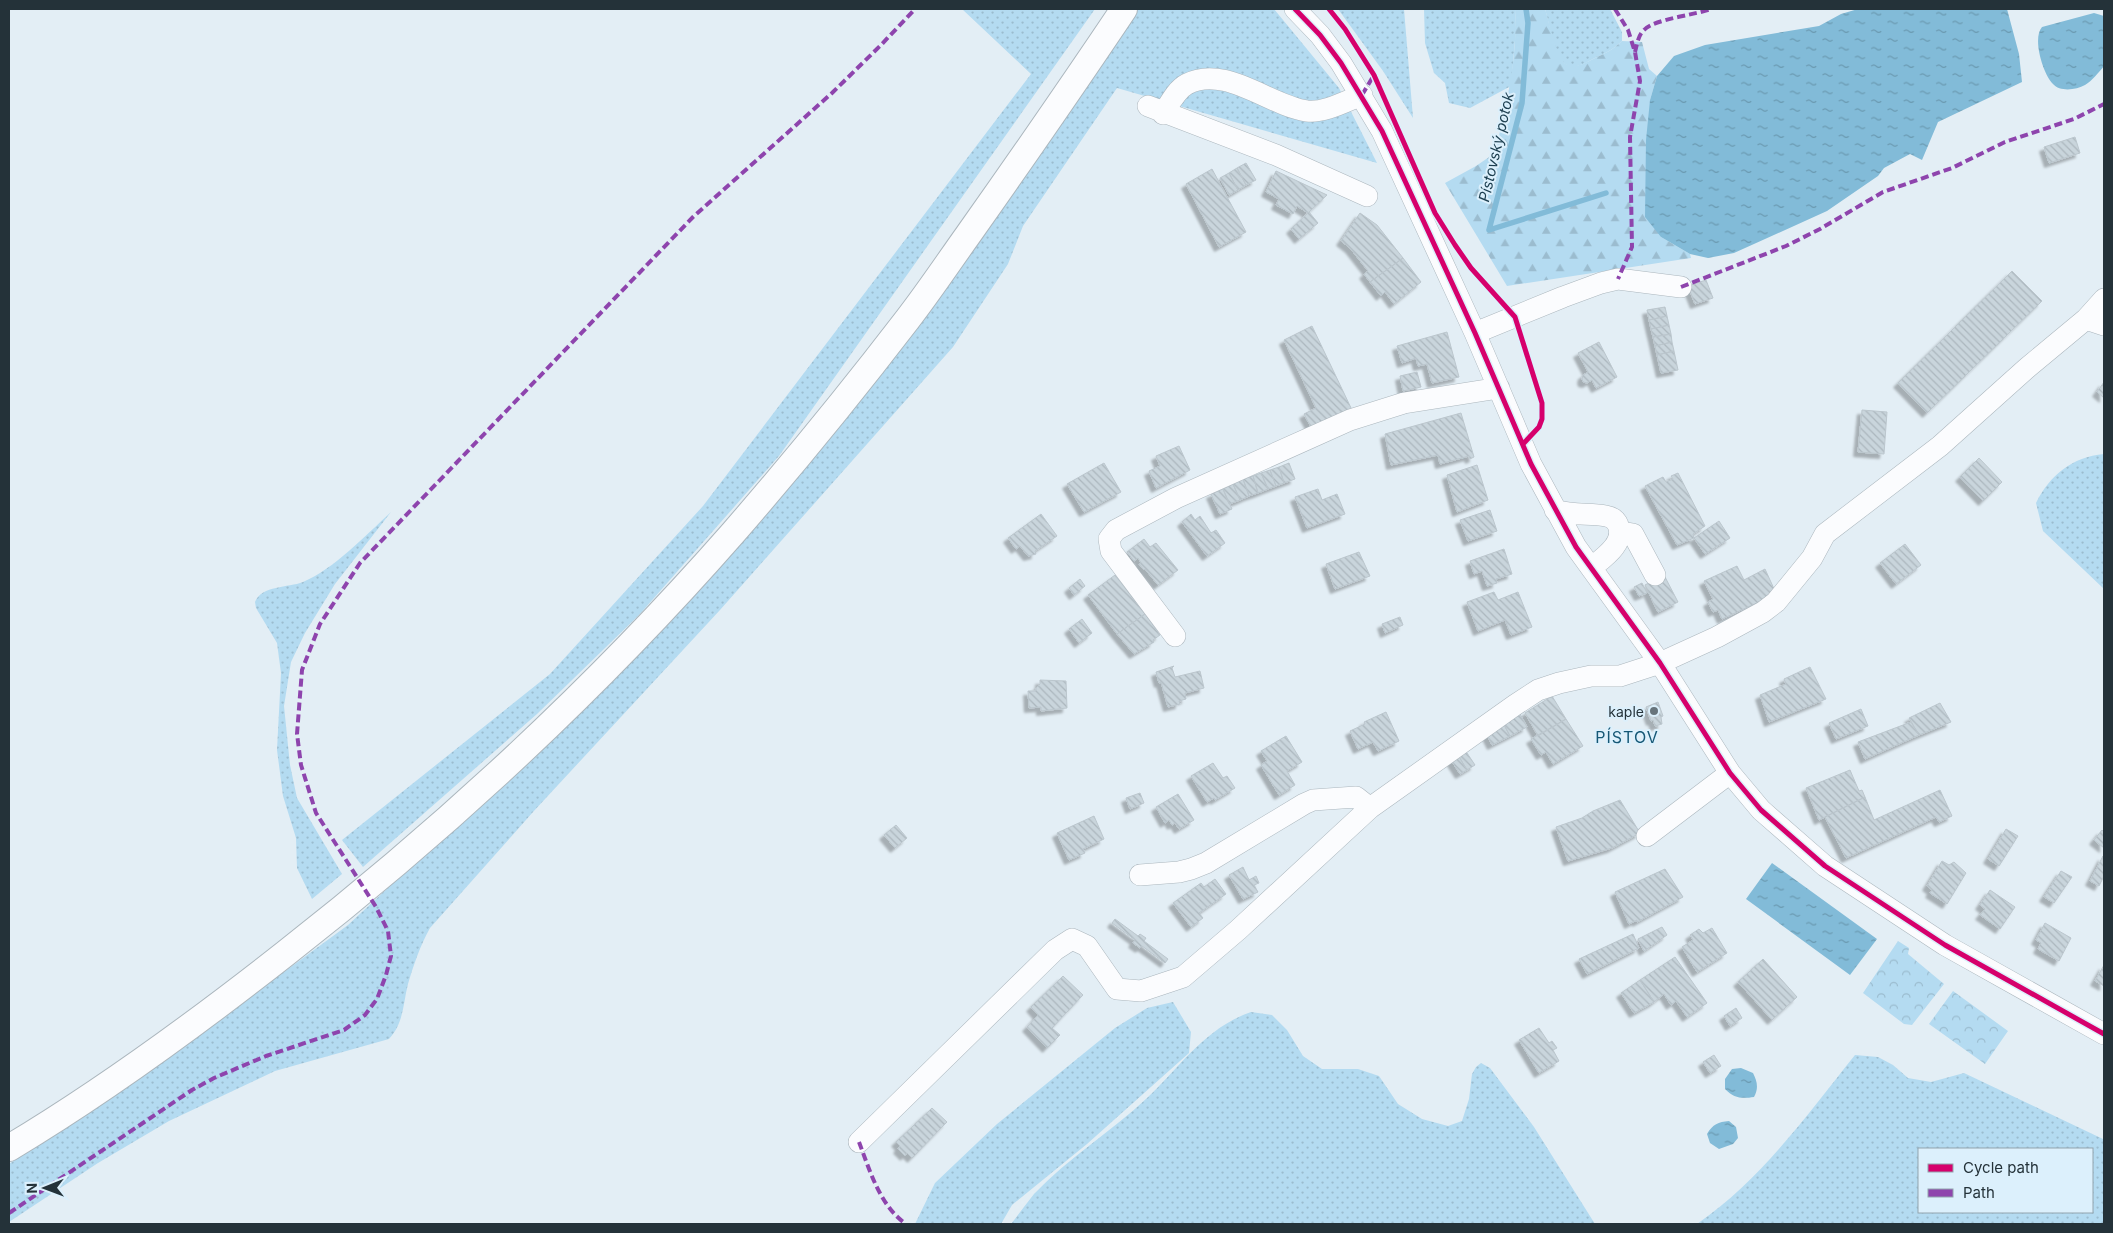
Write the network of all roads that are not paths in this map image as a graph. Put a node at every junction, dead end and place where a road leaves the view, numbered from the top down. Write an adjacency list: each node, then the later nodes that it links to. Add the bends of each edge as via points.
1 (1124, 9): 22 (main road, via 1036,140 909,317 802,452 642,632 456,812 339,911 233,995 140,1062)
2 (1295, 9): 3 (street, via 1320,35)
3 (1362, 95): 4 (street, via 1309,112 1290,108 1219,79 1204,78 1187,84 1156,110 1276,155); 8 (street, via 1382,131)
4 (1367, 196)
5 (1681, 287): 8 (street, via 1618,279 1563,296)
6 (2104, 299): 7 (street)
7 (2095, 322): 15 (street, via 2026,368 1940,446 1825,534 1812,558 1776,602 1717,637)
8 (1475, 333): 9 (street)
9 (1499, 388): 10 (street, via 1531,464); 14 (street, via 1404,403 1350,420 1176,498 1116,530 1109,539 1110,552)
10 (1556, 510): 11 (street, via 1575,515 1607,516 1616,520); 12 (street)
11 (1621, 532): 12 (street, via 1619,540); 13 (street, via 1633,534)
12 (1591, 568): 15 (street)
13 (1655, 575)
14 (1175, 636)
15 (1660, 664): 16 (street); 17 (street, via 1620,676 1590,676 1538,690)
16 (1730, 773): 18 (street); 20 (street, via 1760,810 1825,866 1945,945)
17 (1370, 808): 19 (street, via 1356,797 1313,800 1192,869); 21 (street, via 1183,977 1141,990 1117,989 1087,946 1072,939 1056,950)
18 (1647, 836)
19 (1140, 874)
20 (2104, 1034)
21 (859, 1142)
22 (9, 1148)

